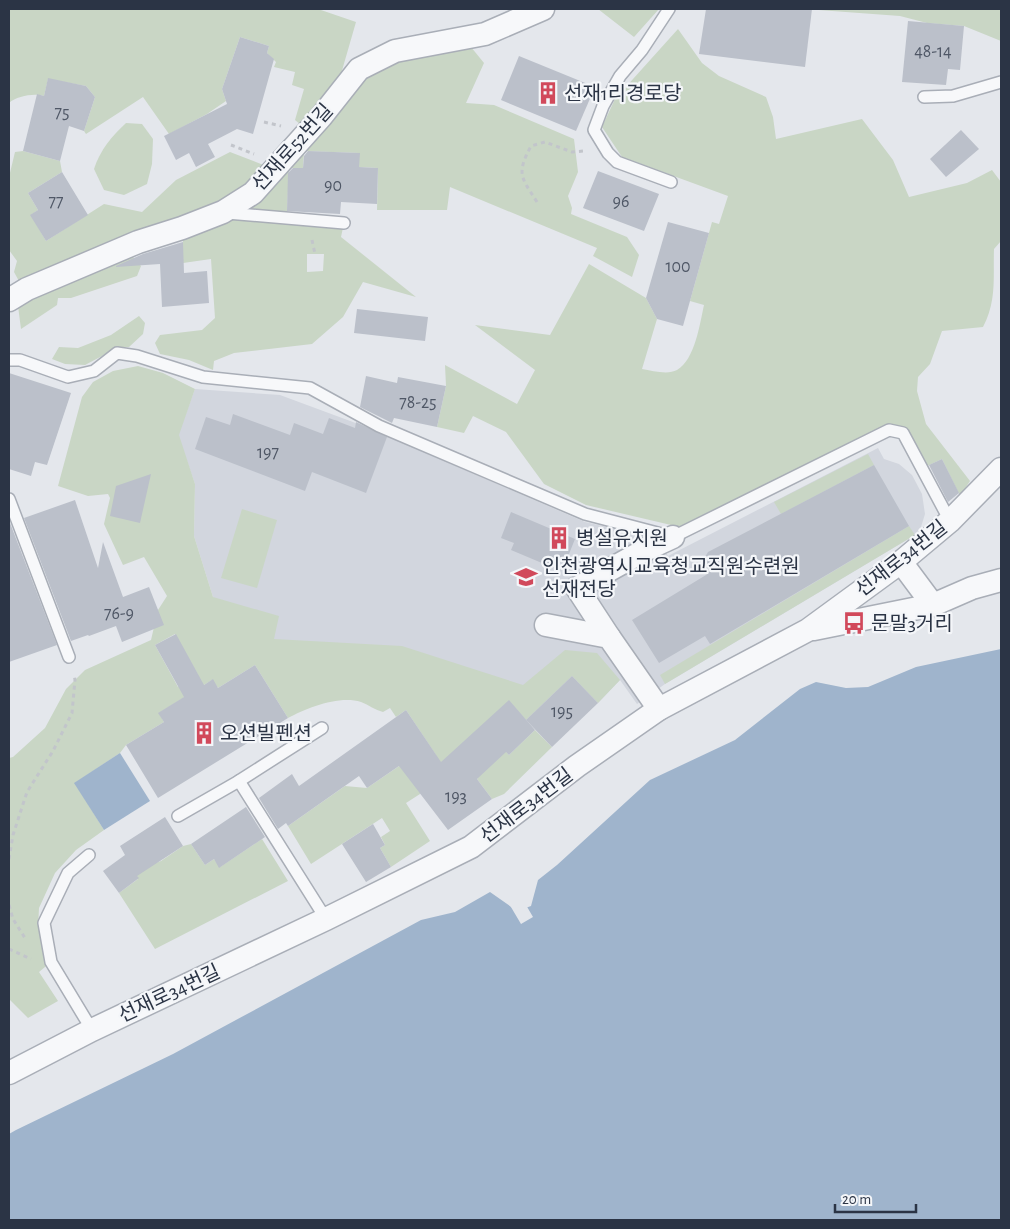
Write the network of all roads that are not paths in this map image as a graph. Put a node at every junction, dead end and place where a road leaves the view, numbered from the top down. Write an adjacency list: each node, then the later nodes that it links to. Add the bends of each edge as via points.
1 (543, 9): 6 (street, 선재로52번길, via 485,34 395,51 360,69 253,193)
2 (669, 9): 5 (lane, via 620,76 594,130 617,162)
3 (1001, 82): 4 (lane, via 953,96)
4 (924, 97)
5 (671, 182)
6 (222, 212): 7 (lane); 8 (street, 선재로52번길, via 138,242 27,289)
7 (344, 223)
8 (9, 300)
9 (9, 360): 13 (lane, via 20,360 68,377 94,371 117,353 203,376 310,388 379,426 585,514)
10 (1001, 469): 12 (street, 선재로34번길)
11 (9, 499): 20 (lane)
12 (950, 521): 13 (lane, via 903,433 889,430); 14 (street, 선재로34번길)
13 (673, 537): 19 (street, via 577,588)
14 (901, 562): 16 (street); 18 (street, 선재로34번길)
15 (1001, 580): 16 (street)
16 (933, 605): 18 (street)
17 (546, 625): 19 (street)
18 (808, 630): 21 (street, 선재로34번길)
19 (609, 637): 21 (street)
20 (69, 657)
21 (659, 709): 26 (street, 선재로34번길, via 577,766 471,847)
22 (322, 728): 23 (lane)
23 (239, 781): 24 (lane); 26 (lane)
24 (178, 816)
25 (89, 855): 27 (lane, via 68,873 44,923 51,962)
26 (326, 919): 27 (street, 선재로34번길)
27 (92, 1030): 28 (street, 선재로34번길)
28 (9, 1073)

